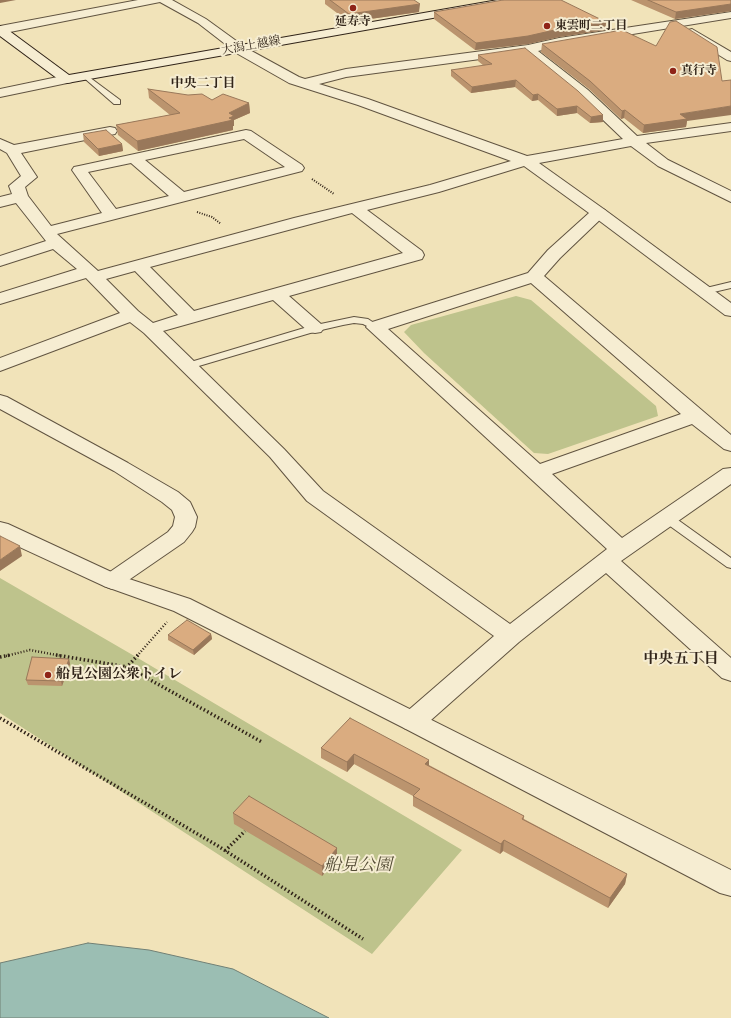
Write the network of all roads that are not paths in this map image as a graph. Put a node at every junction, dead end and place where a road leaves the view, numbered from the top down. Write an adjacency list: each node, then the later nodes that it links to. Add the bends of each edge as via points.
1 (156, 0): 6 (street)
2 (164, 0): 7 (street, via 202,21)
3 (517, 0): 7 (street, 大潟上越線)
4 (731, 15): 5 (street)
5 (678, 24): 8 (street); 9 (street)
6 (0, 30): 11 (street)
7 (239, 48): 10 (street, 大潟上越線); 12 (street, via 286,77)
8 (528, 49): 12 (street, via 346,74); 17 (street, via 583,93)
9 (731, 57)
10 (85, 76): 11 (street, 大潟上越線); 14 (lane)
11 (67, 79): 13 (street, 大潟上越線)
12 (303, 84): 21 (street, via 363,102)
13 (0, 93)
14 (117, 102)
15 (731, 126): 17 (street)
16 (110, 131): 18 (street)
17 (634, 141): 21 (street); 24 (street, via 663,163)
18 (9, 150): 20 (street); 22 (street, via 29,177 17,186)
19 (134, 158): 23 (street); 23 (street, via 246,134 297,168); 28 (street, via 79,170)
20 (0, 161)
21 (526, 161): 26 (street, via 434,189); 27 (street)
22 (20, 197): 25 (street); 29 (street)
23 (180, 197): 28 (street)
24 (731, 197)
25 (0, 202)
26 (355, 208): 31 (street); 36 (street, via 416,256)
27 (599, 214): 33 (street, via 554,254); 35 (street)
28 (112, 215): 29 (street)
29 (51, 237): 30 (street); 32 (street)
30 (0, 261)
31 (138, 264): 32 (street); 40 (street)
32 (91, 274): 37 (street); 39 (street)
33 (534, 277): 41 (street); 47 (street)
34 (731, 285): 35 (lane)
35 (704, 291): 38 (street)
36 (278, 295): 40 (street); 42 (street)
37 (0, 299)
38 (731, 311)
39 (132, 315): 43 (street); 44 (street)
40 (190, 317): 43 (street)
41 (374, 327): 42 (lane, via 365,321 354,320); 49 (street)
42 (315, 328): 45 (lane)
43 (150, 329): 45 (street)
44 (0, 365)
45 (188, 366): 56 (street, via 277,453 315,496)
46 (0, 401): 55 (street, via 121,467 182,507 186,517 184,527 176,537)
47 (695, 416): 48 (street); 49 (street)
48 (731, 445)
49 (537, 472): 53 (street)
50 (731, 474): 51 (street)
51 (666, 518): 53 (street); 54 (lane)
52 (0, 529): 55 (street)
53 (614, 555): 56 (street); 57 (street)
54 (731, 564)
55 (112, 581): 58 (street, via 182,605)
56 (510, 636): 58 (street)
57 (731, 672)
58 (413, 721): 59 (street)
59 (731, 884)

